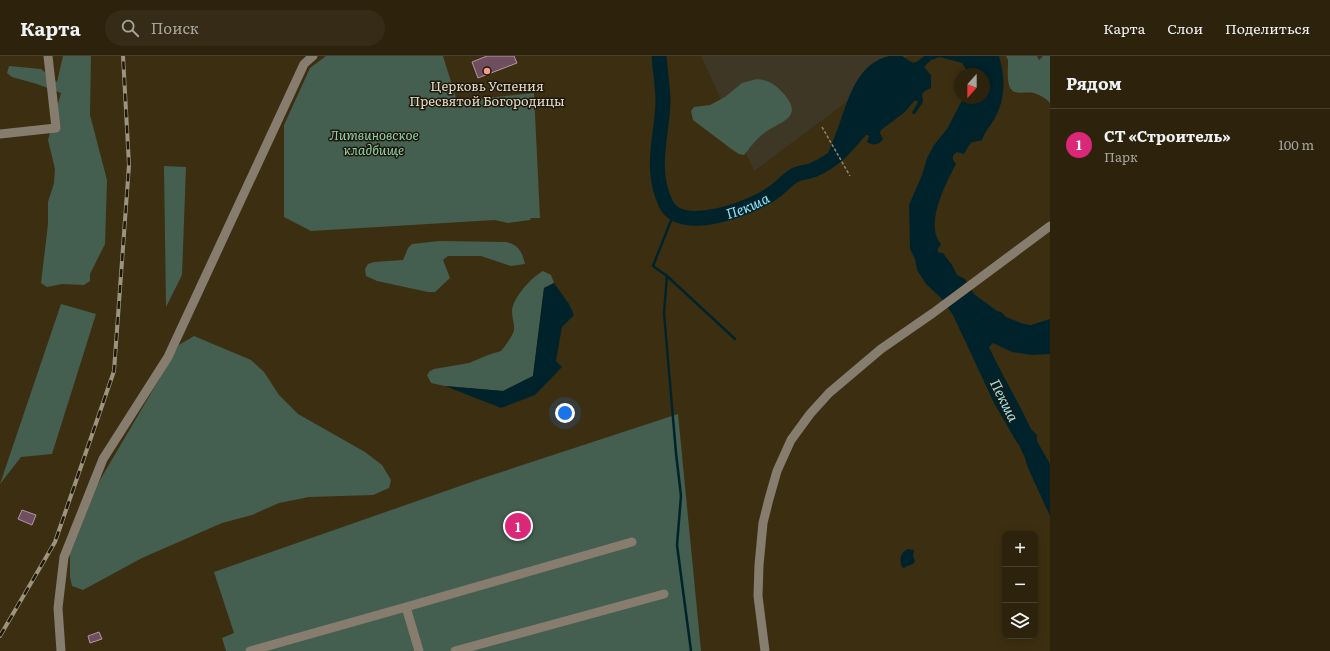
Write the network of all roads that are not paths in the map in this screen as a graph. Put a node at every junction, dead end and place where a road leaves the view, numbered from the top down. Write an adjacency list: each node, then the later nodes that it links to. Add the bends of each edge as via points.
1 (48, 56): 3 (street, via 56,128)
2 (313, 56): 8 (street, via 304,64 168,357 103,459 64,557 58,608)
3 (0, 134)
4 (1050, 226): 12 (street, via 881,349 829,393 791,440 777,471 763,523 758,596)
5 (632, 542): 7 (street)
6 (664, 594): 11 (street)
7 (406, 606): 9 (street); 10 (street)
8 (61, 651)
9 (250, 651)
10 (419, 651)
11 (455, 651)
12 (765, 651)

